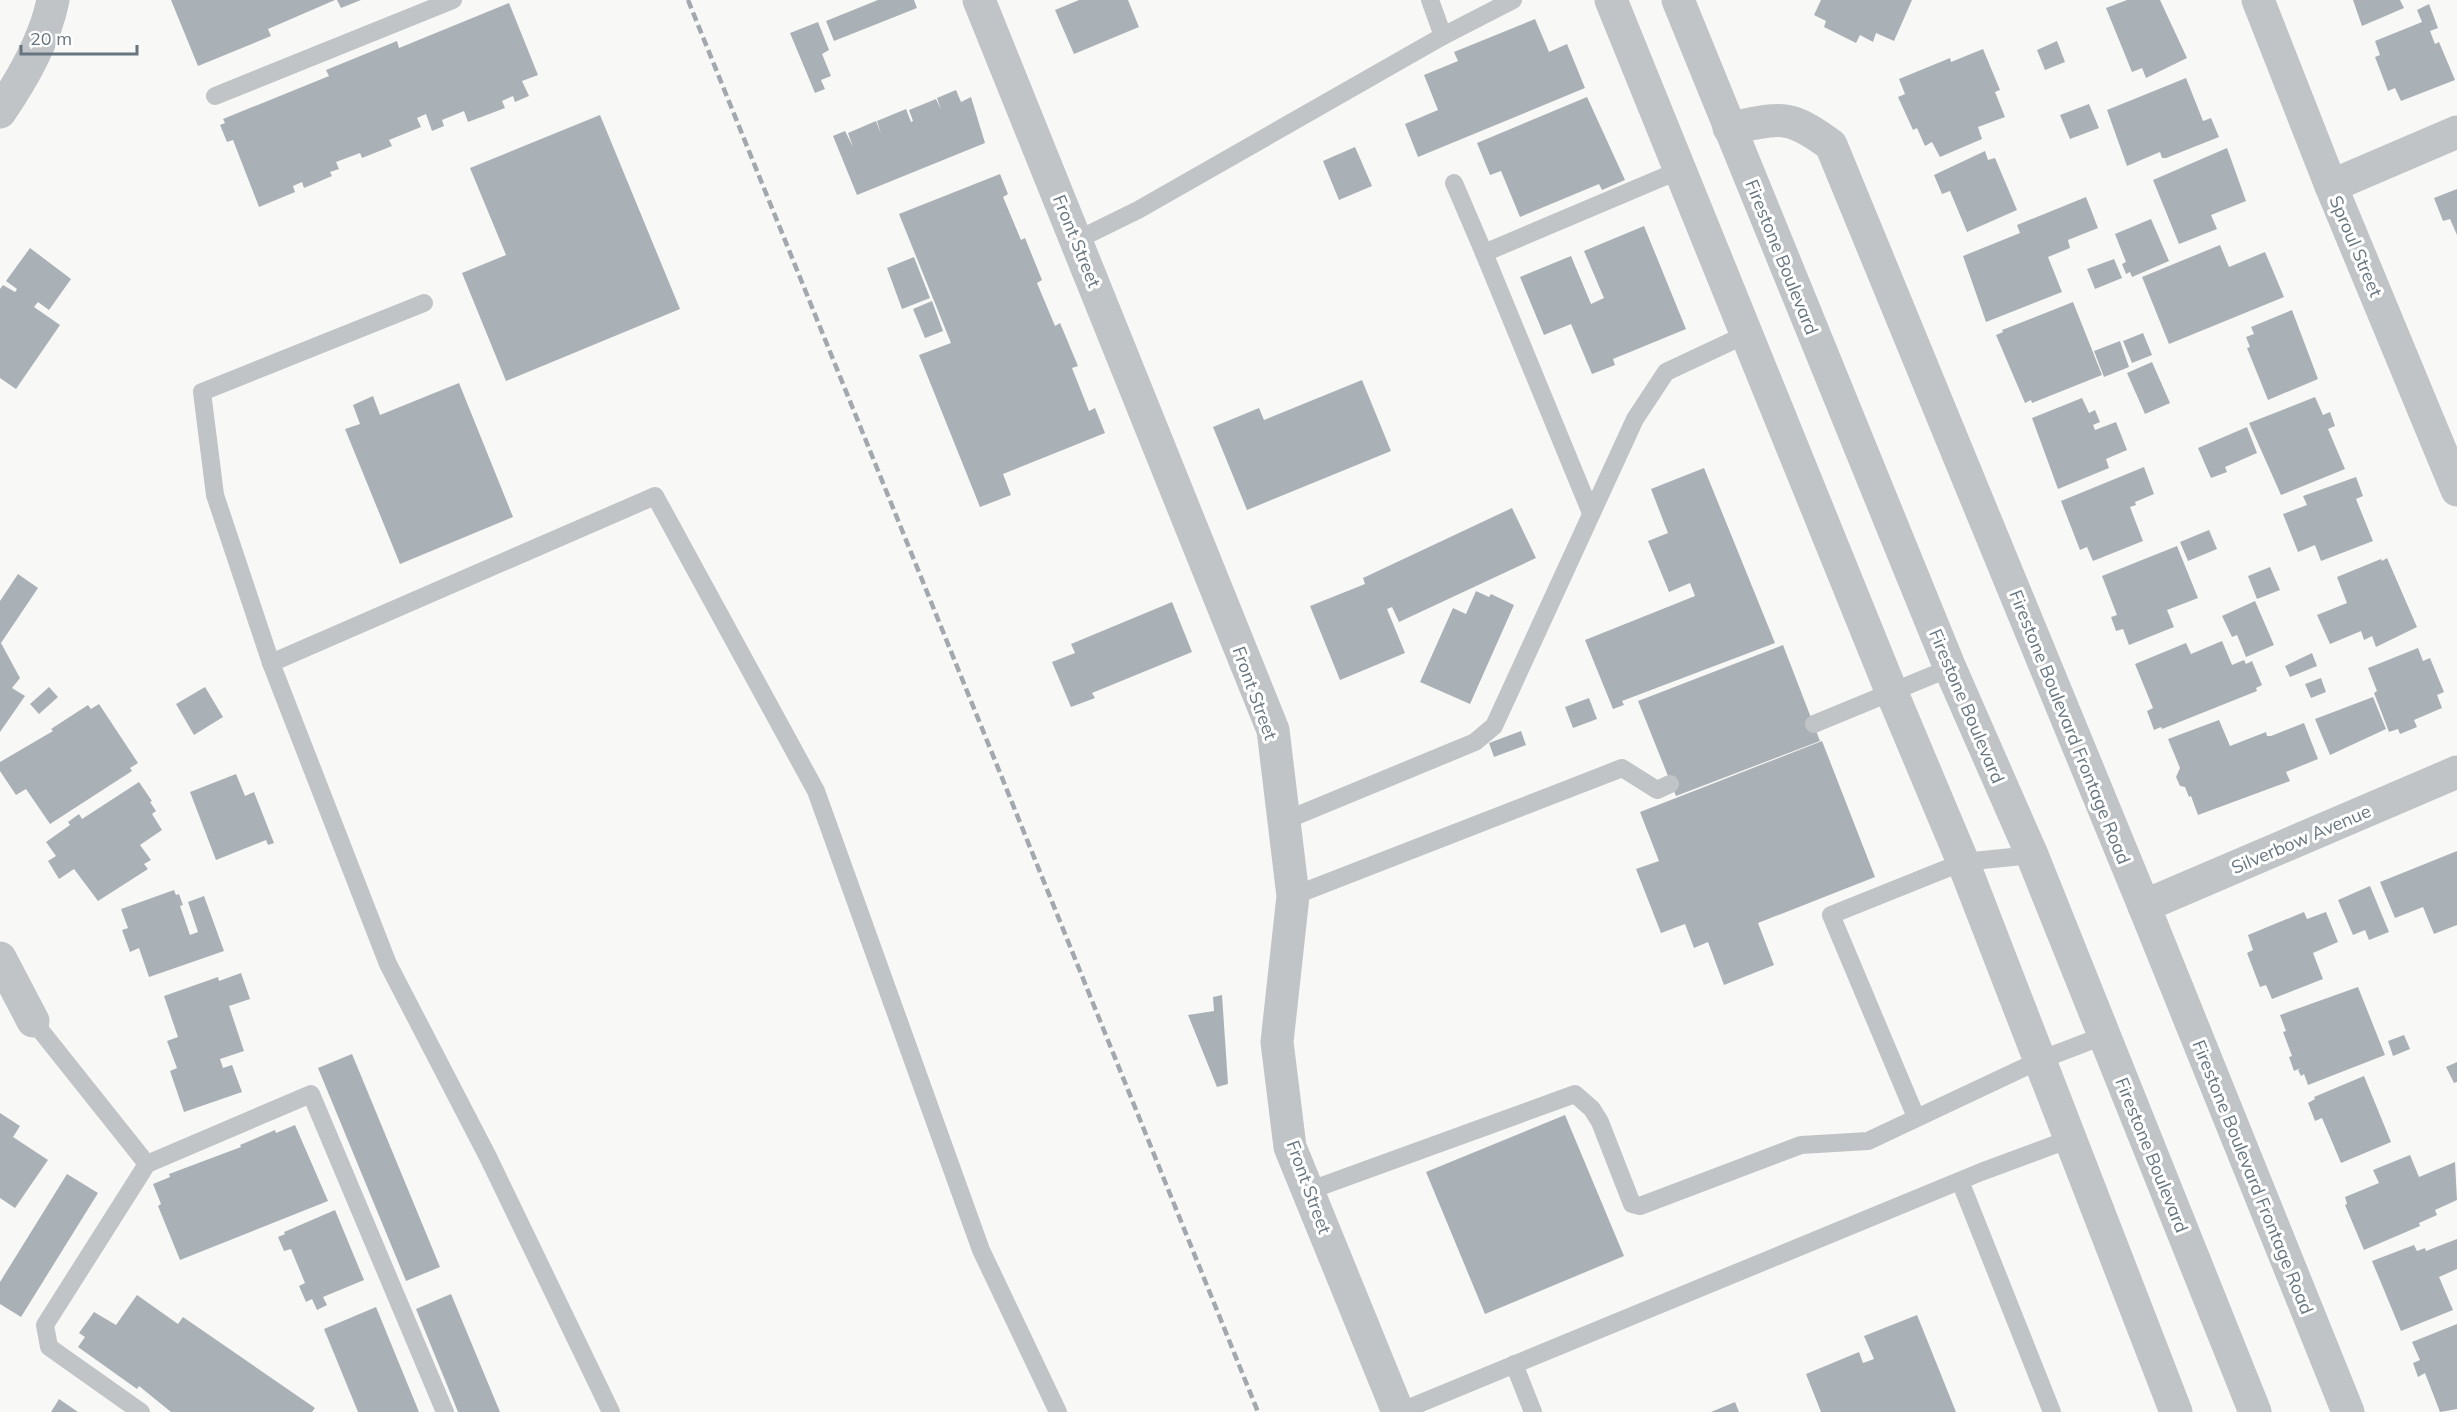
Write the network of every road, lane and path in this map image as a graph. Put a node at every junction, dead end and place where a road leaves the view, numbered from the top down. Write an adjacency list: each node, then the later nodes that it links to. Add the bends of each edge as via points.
1 (453, 0): 10 (lane)
2 (979, 0): 17 (street, Front Street)
3 (1430, 0): 9 (lane)
4 (1513, 0): 9 (lane)
5 (1611, 0): 14 (street)
6 (1678, 0): 12 (street, Firestone Boulevard)
7 (2258, 0): 16 (street, Sproul Street)
8 (50, 13): 11 (street, via 14,92)
9 (1443, 36): 17 (lane, via 1138,210)
10 (214, 96)
11 (0, 112)
12 (1729, 128): 24 (street, Firestone Boulevard); 33 (street, Firestone Boulevard Frontage Road, via 1780,119 1805,125 1831,145)
13 (2457, 132): 16 (street)
14 (1680, 170): 18 (lane); 20 (street)
15 (1454, 183): 18 (lane)
16 (2331, 186): 21 (street, Sproul Street)
17 (1077, 240): 29 (street, Front Street, via 1272,730)
18 (1485, 253): 22 (lane)
19 (424, 303): 23 (lane, via 202,392 215,495)
20 (1747, 334): 22 (lane, via 1666,372 1635,419); 25 (street)
21 (2457, 490)
22 (1591, 513): 29 (lane, via 1494,726 1475,742)
23 (271, 663): 46 (lane, via 388,964 488,1157); 47 (lane, via 655,496 816,791 981,1250)
24 (1950, 669): 25 (lane); 30 (street, Firestone Boulevard)
25 (1892, 693): 26 (lane); 31 (street)
26 (1814, 724)
27 (2457, 772): 33 (street, Silverbow Avenue)
28 (1670, 784): 32 (lane, via 1657,790 1622,768)
29 (1284, 821): 32 (street, Front Street)
30 (2032, 855): 31 (lane); 36 (street, Firestone Boulevard)
31 (1963, 862): 37 (street); 38 (lane, via 1831,915)
32 (1293, 896): 42 (street, Front Street, via 1277,1042 1290,1147)
33 (2144, 906): 53 (street, Firestone Boulevard Frontage Road)
34 (0, 958): 35 (street)
35 (33, 1021): 40 (lane)
36 (2103, 1036): 37 (lane); 52 (street, Firestone Boulevard)
37 (2040, 1060): 38 (lane); 39 (street)
38 (1916, 1117): 42 (lane, via 1868,1141 1801,1145 1640,1206 1632,1204 1600,1122 1575,1094)
39 (2070, 1139): 41 (lane); 51 (street)
40 (147, 1164): 44 (lane, via 45,1325 49,1347); 45 (lane, via 311,1094)
41 (1960, 1181): 43 (lane); 50 (lane)
42 (1308, 1191): 48 (street, Front Street)
43 (1514, 1364): 48 (lane); 49 (lane)
44 (141, 1412)
45 (446, 1412)
46 (611, 1412)
47 (1058, 1412)
48 (1399, 1412)
49 (1533, 1412)
50 (2052, 1412)
51 (2176, 1412)
52 (2255, 1412)
53 (2348, 1412)

